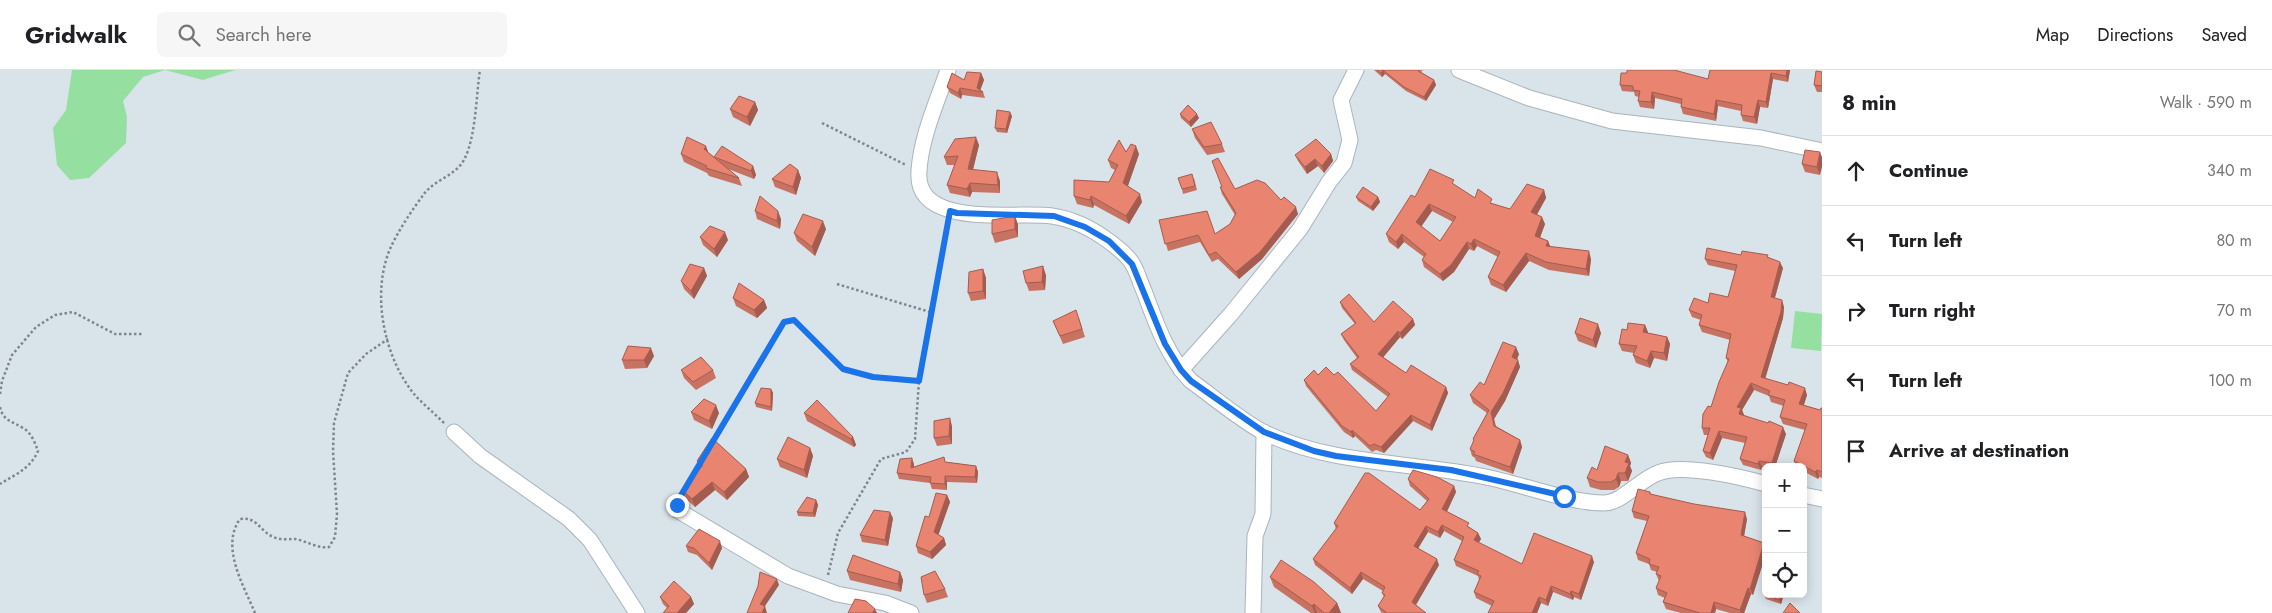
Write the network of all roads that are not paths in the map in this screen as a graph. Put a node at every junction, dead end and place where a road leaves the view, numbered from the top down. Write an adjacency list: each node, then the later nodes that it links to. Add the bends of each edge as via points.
1 (948, 70): 5 (street, via 919,171 919,184 925,197 936,206 957,213 1054,216 1085,227 1109,241 1132,264 1165,344)
2 (1356, 70): 5 (street, via 1341,100 1350,140 1344,163 1328,182 1300,229)
3 (1459, 70): 4 (street, via 1529,98 1612,121 1761,138)
4 (1822, 150)
5 (1181, 370): 7 (street, via 1191,381)
6 (454, 432): 12 (street, via 480,456 569,519 590,540)
7 (1264, 432): 8 (street, via 1336,456 1451,470 1582,501 1605,503 1622,498 1632,487 1659,472 1688,469); 14 (street, via 1263,514 1254,536)
8 (1762, 483)
9 (1807, 496): 10 (street)
10 (1822, 499)
11 (679, 511): 13 (street, via 788,576 824,590 885,603)
12 (637, 613)
13 (911, 613)
14 (1253, 613)

